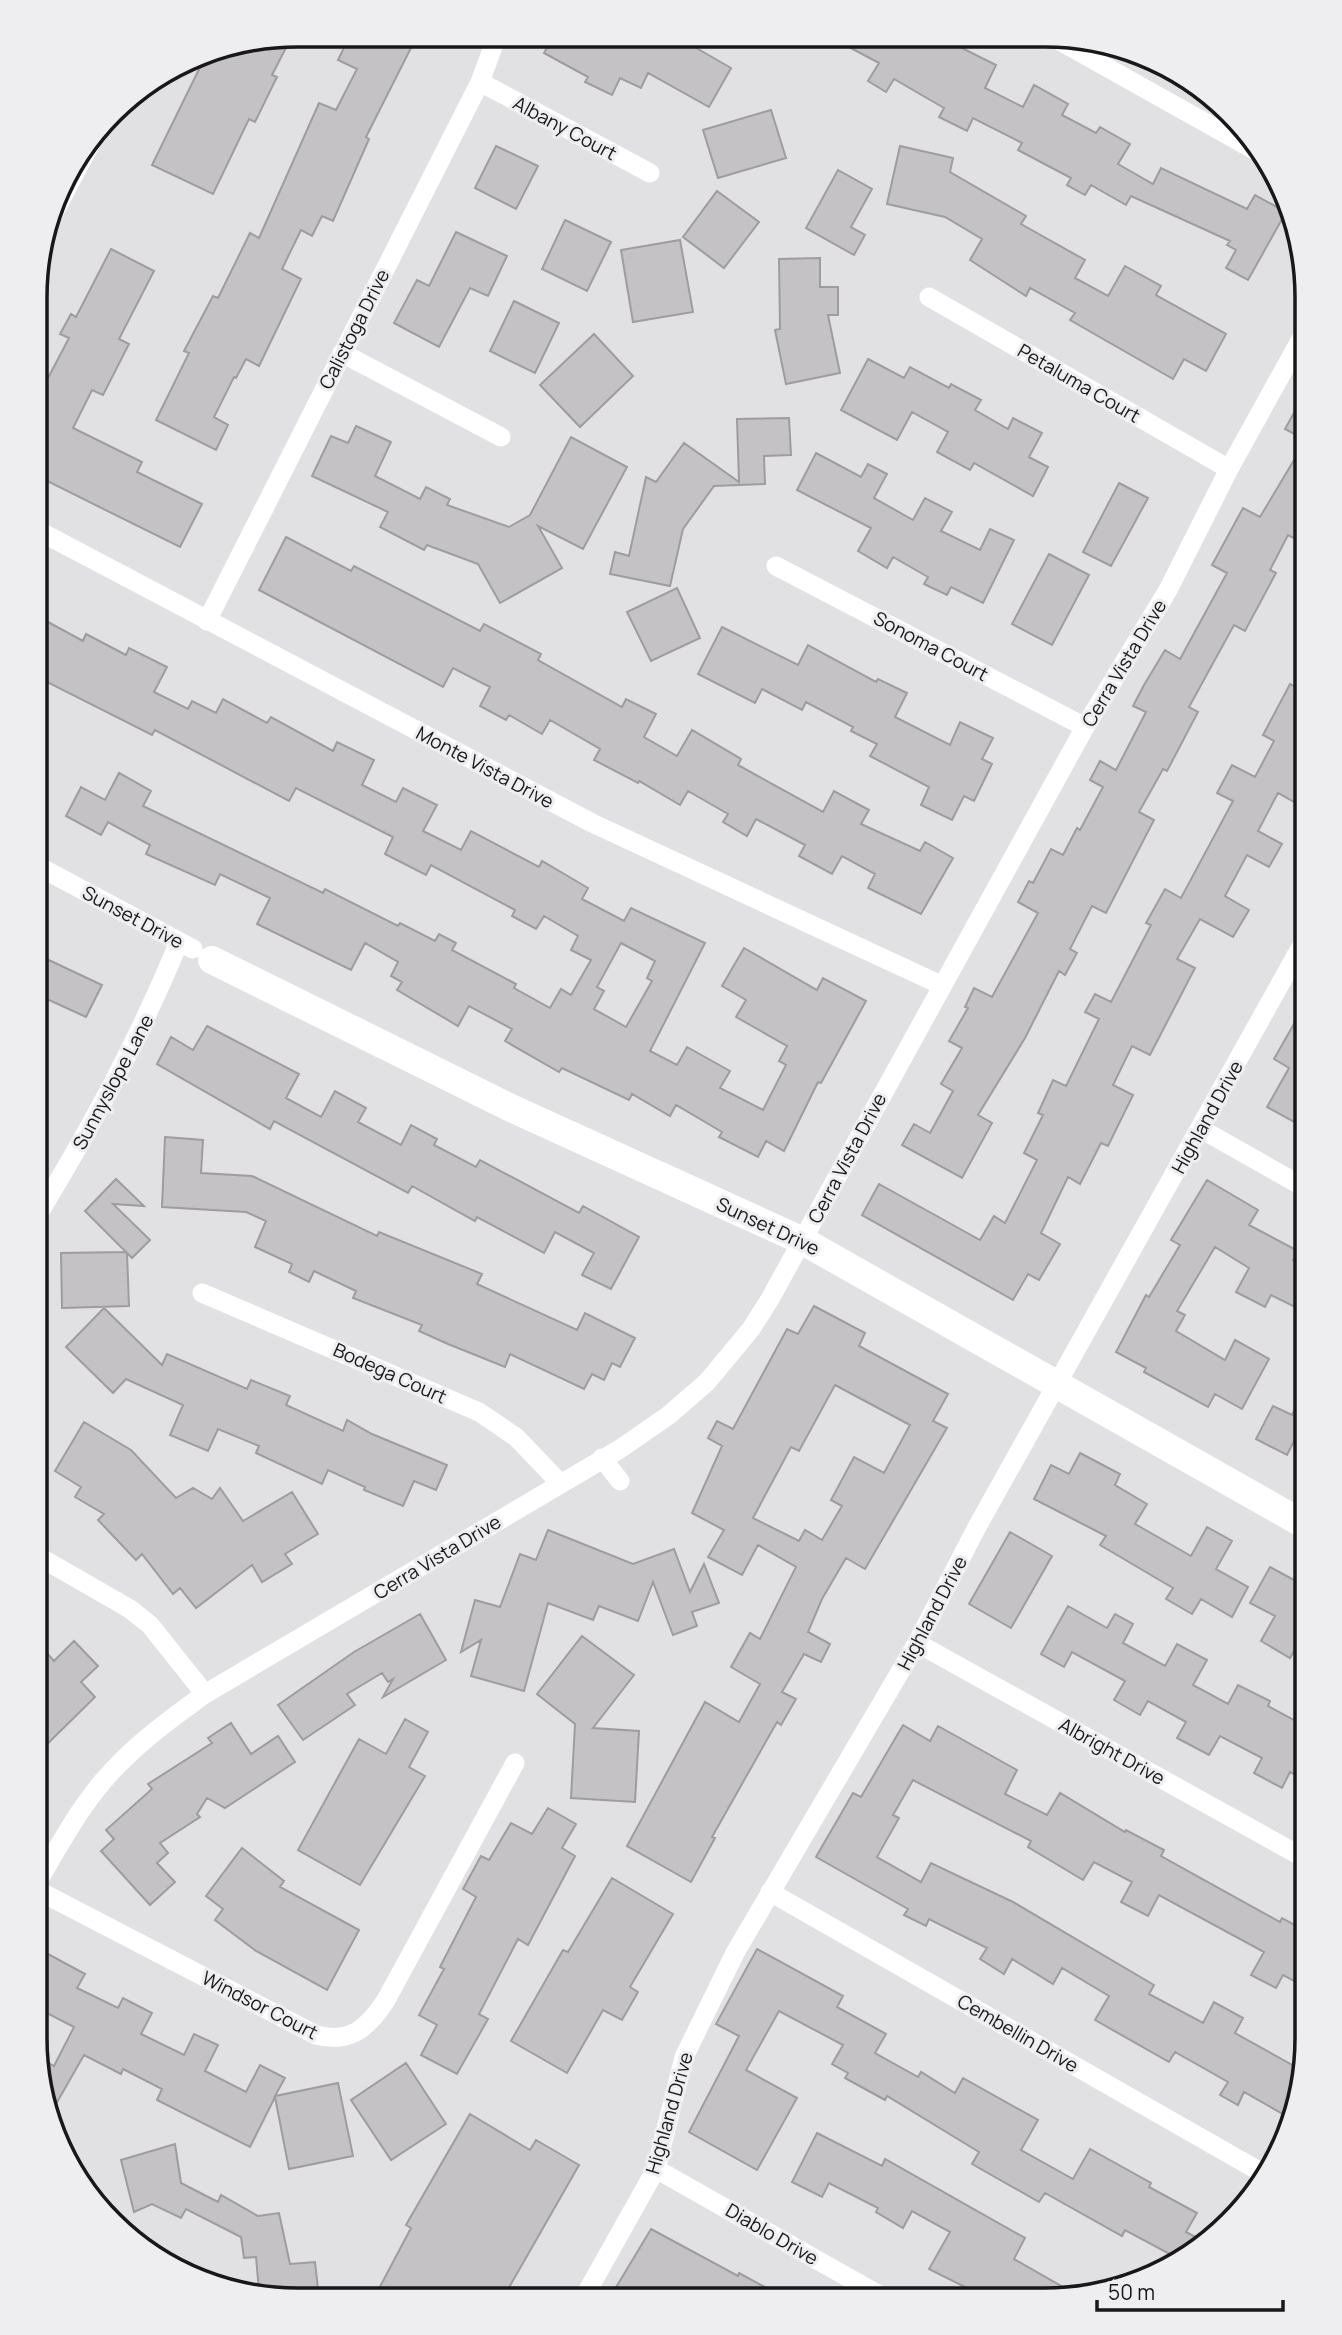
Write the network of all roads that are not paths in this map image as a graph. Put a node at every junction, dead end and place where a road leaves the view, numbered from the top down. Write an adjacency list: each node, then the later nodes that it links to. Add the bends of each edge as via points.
1 (493, 48): 3 (street, Calistoga Drive)
2 (1074, 49): 4 (street)
3 (480, 82): 5 (street, Albany Court); 8 (street, Calistoga Drive)
4 (1241, 143)
5 (650, 173)
6 (929, 296): 10 (street, Petaluma Court)
7 (1295, 350): 10 (street, Cerra Vista Drive)
8 (342, 353): 9 (street); 13 (street, Calistoga Drive)
9 (501, 437)
10 (1229, 469): 14 (street, Cerra Vista Drive, via 1168,590)
11 (47, 535): 13 (street, Monte Vista Drive)
12 (776, 566): 14 (street, Sonoma Court)
13 (207, 621): 18 (street, Monte Vista Drive, via 592,823)
14 (1085, 727): 18 (street, Cerra Vista Drive)
15 (47, 871): 16 (street, Sunset Drive)
16 (195, 950): 21 (street, Sunnyslope Lane, via 145,1024 99,1115); 22 (street, Sunset Drive, via 489,1098)
17 (1295, 958): 19 (street, Highland Drive)
18 (942, 985): 22 (street, Cerra Vista Drive)
19 (1201, 1129): 20 (street); 24 (street, Highland Drive)
20 (1295, 1182)
21 (47, 1200)
22 (803, 1241): 24 (street, Sunset Drive); 25 (street, Cerra Vista Drive, via 751,1329 707,1382 669,1415)
23 (202, 1293): 27 (street, Bodega Court, via 479,1412 516,1437)
24 (1058, 1383): 28 (street, Sunset Drive); 30 (street, Highland Drive)
25 (602, 1458): 26 (street); 27 (street, Cerra Vista Drive)
26 (620, 1481)
27 (560, 1483): 31 (street, Cerra Vista Drive)
28 (1295, 1520)
29 (47, 1561): 31 (street, via 150,1625)
30 (917, 1643): 33 (street, Albright Drive); 35 (street, Highland Drive)
31 (205, 1694): 34 (street, Cerra Vista Drive, via 113,1770 78,1815)
32 (515, 1763): 36 (street, Windsor Court, via 386,2000 372,2021 344,2038 316,2035)
33 (1295, 1852)
34 (47, 1868)
35 (769, 1892): 37 (street, Highland Drive, via 684,2057); 38 (street, Cembellin Drive)
36 (47, 1894)
37 (656, 2169): 39 (street, Highland Drive); 40 (street, Diablo Drive)
38 (1257, 2170)
39 (589, 2288)
40 (867, 2288)

